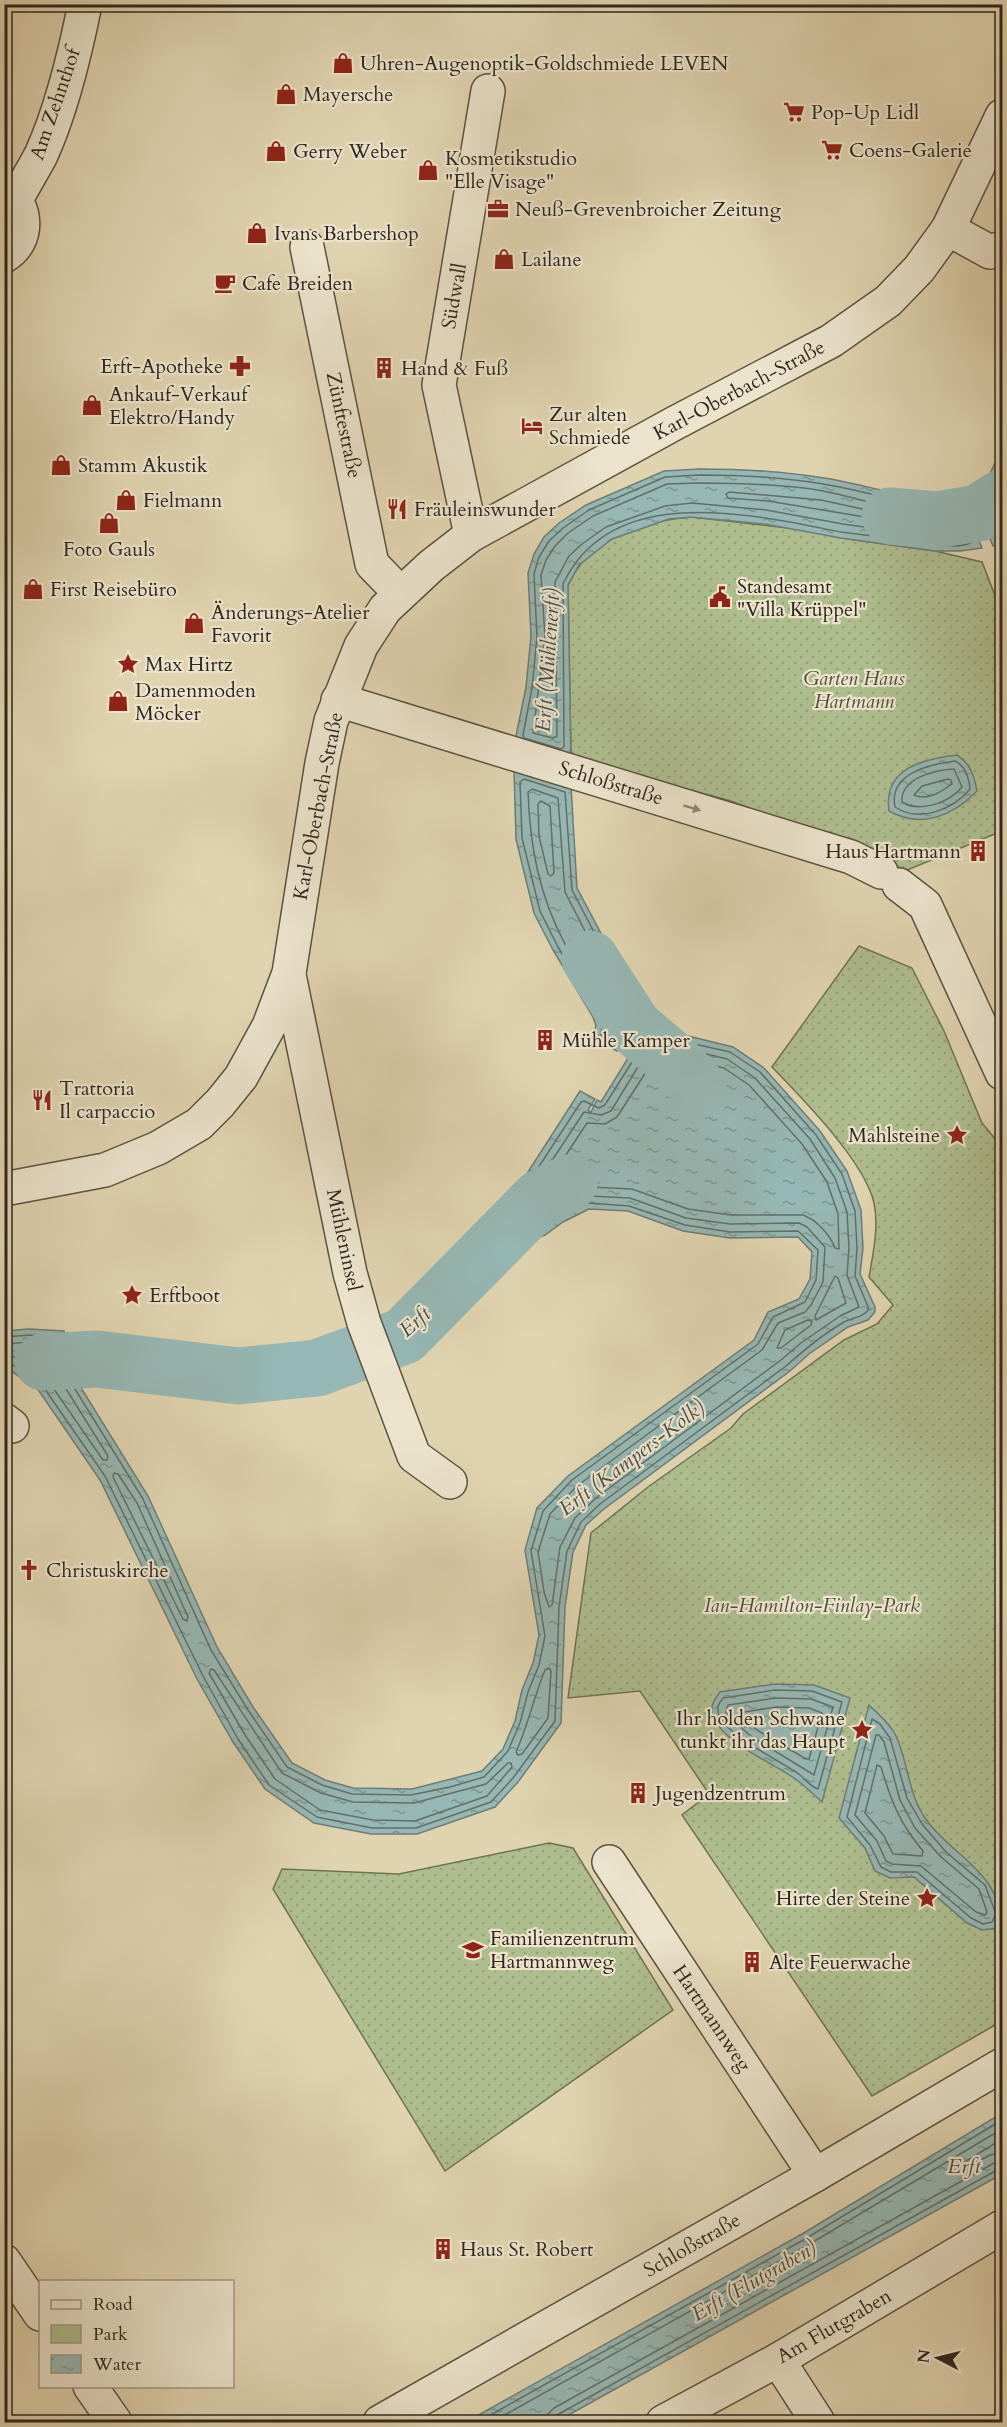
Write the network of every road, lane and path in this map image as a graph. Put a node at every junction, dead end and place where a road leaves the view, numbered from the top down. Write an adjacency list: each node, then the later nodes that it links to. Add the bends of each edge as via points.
1 (85, 4): 4 (street, Am Zehnthof, via 40,155)
2 (488, 91): 9 (street, Südwall, via 439,385)
3 (1002, 116): 5 (street, Karl-Oberbach-Straße)
4 (10, 194): 8 (street, Am Zehnthof, via 24,221 18,243)
5 (948, 229): 7 (street, via 990,252); 9 (street, Karl-Oberbach-Straße, via 902,287 856,326)
6 (307, 247): 10 (street, Zünftestraße, via 372,564)
7 (1002, 248)
8 (4, 256)
9 (471, 535): 10 (street, Karl-Oberbach-Straße)
10 (400, 593): 11 (street, Karl-Oberbach-Straße, via 367,634)
11 (338, 700): 12 (street, Karl-Oberbach-Straße, via 322,764); 13 (street, Schloßstraße, one-way to 13, via 851,857 925,905)
12 (289, 973): 14 (street, Karl-Oberbach-Straße, via 275,1013 250,1061 231,1090 199,1124 122,1165); 15 (street, Mühleninsel, via 350,1273 364,1323 414,1456)
13 (1002, 1073)
14 (4, 1189)
15 (450, 1482)
16 (609, 1862): 18 (street, Hartmannweg)
17 (1002, 2065): 18 (street, Schloßstraße)
18 (814, 2175): 25 (street, Schloßstraße)
19 (1002, 2227): 22 (street, Am Flutgraben)
20 (4, 2261): 21 (street)
21 (39, 2313)
22 (778, 2360): 26 (street, Am Flutgraben); 27 (street)
23 (91, 2388): 24 (street)
24 (115, 2422)
25 (380, 2422)
26 (663, 2422)
27 (818, 2422)

